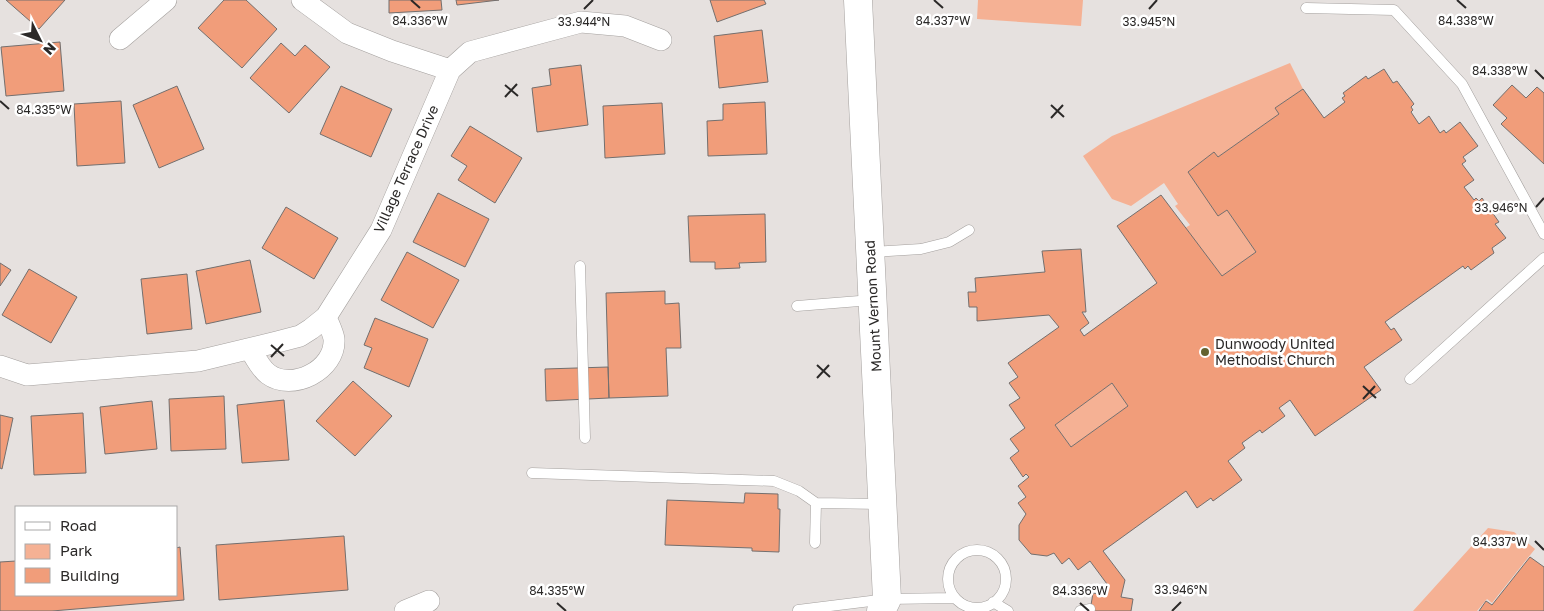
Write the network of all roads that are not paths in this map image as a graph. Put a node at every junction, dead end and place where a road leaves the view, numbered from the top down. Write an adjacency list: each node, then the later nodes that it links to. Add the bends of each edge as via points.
1 (166, 0): 5 (street)
2 (302, 0): 7 (street, via 347,33 392,52)
3 (858, 0): 10 (main road, Mount Vernon Road)
4 (1306, 8): 9 (lane, via 1394,10 1462,84)
5 (120, 39)
6 (661, 40): 7 (street, via 625,26 581,22 470,52)
7 (450, 70): 15 (street, Village Terrace Drive, via 381,230)
8 (969, 230): 10 (lane, via 949,242 921,249)
9 (1544, 234)
10 (870, 252): 13 (main road, Mount Vernon Road)
11 (1544, 258): 18 (lane)
12 (580, 266): 19 (lane)
13 (873, 300): 14 (lane); 22 (main road, Mount Vernon Road)
14 (797, 306)
15 (326, 316): 16 (street, Village Terrace Drive, via 300,336); 16 (street, via 334,340 328,360 312,375 296,380 282,380 269,375)
16 (250, 349): 17 (street, Village Terrace Drive, via 198,361 27,375)
17 (0, 366)
18 (1410, 379)
19 (585, 438)
20 (532, 473): 21 (lane, via 774,481 799,491)
21 (816, 503): 22 (lane); 23 (lane)
22 (883, 504): 27 (main road, Mount Vernon Road)
23 (815, 543)
24 (955, 598): 26 (lane, via 971,607 981,608); 26 (lane, via 950,590 949,571 960,555 978,549 996,556 1006,572 1003,591); 27 (lane)
25 (429, 601): 29 (street)
26 (993, 602): 30 (lane)
27 (888, 607): 28 (lane)
28 (798, 610)
29 (405, 611)
30 (1008, 611)

